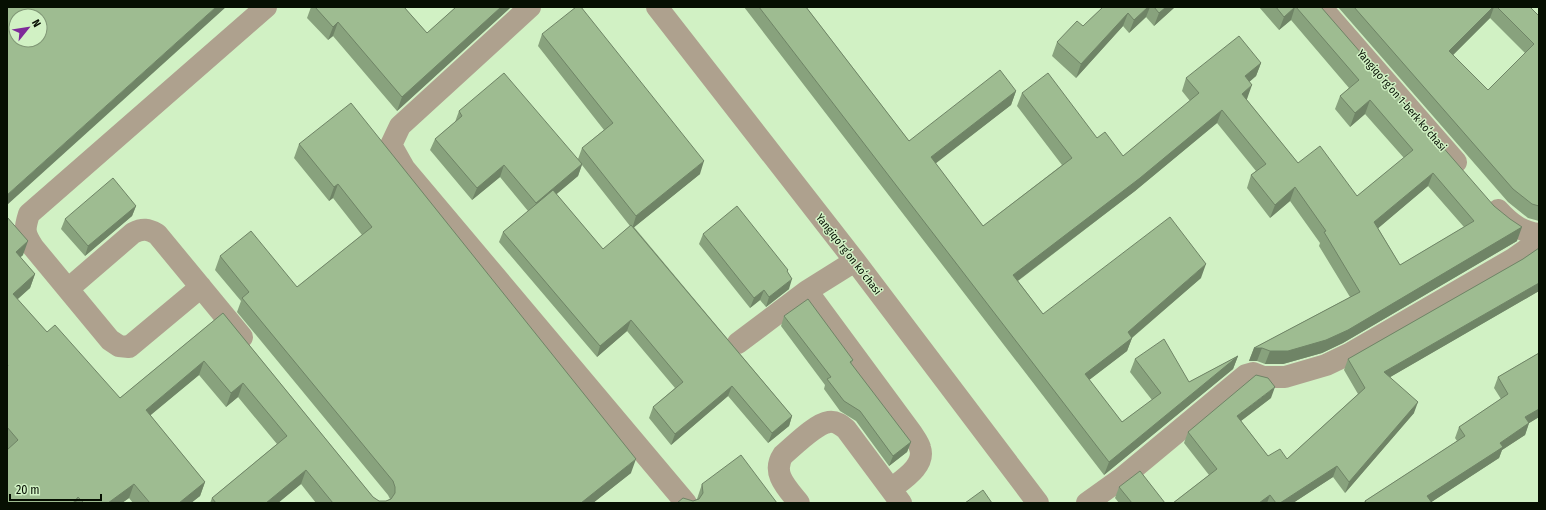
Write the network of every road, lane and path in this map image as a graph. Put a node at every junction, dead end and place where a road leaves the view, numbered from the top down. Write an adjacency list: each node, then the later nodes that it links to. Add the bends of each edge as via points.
1 (266, 7): 11 (street, via 29,214 25,226 26,235)
2 (530, 7): 16 (street, via 400,126 392,145 404,168)
3 (657, 7): 9 (street, Yangiqoʻrgʻon koʻchasi)
4 (1321, 7): 5 (street, Yangiqoʻrgʻon 1-berk koʻchasi)
5 (1468, 175)
6 (1483, 193): 7 (street, via 1515,226 1529,233)
7 (1539, 234)
8 (1539, 241): 19 (street, via 1513,259 1326,365 1285,377 1263,377 1253,373 1246,375 1122,478)
9 (855, 261): 12 (street); 18 (street, Yangiqoʻrgʻon koʻchasi)
10 (201, 287): 11 (street, via 129,347 119,346 110,340); 11 (street, via 158,234 141,229 133,232); 14 (street)
11 (68, 289)
12 (807, 291): 13 (street); 15 (street, via 921,449 920,460)
13 (738, 343)
14 (256, 355)
15 (896, 496): 17 (street, via 846,429 838,423 830,422 820,425 779,461 778,471 782,481)
16 (686, 503)
17 (799, 503)
18 (1038, 503)
19 (1087, 503)

